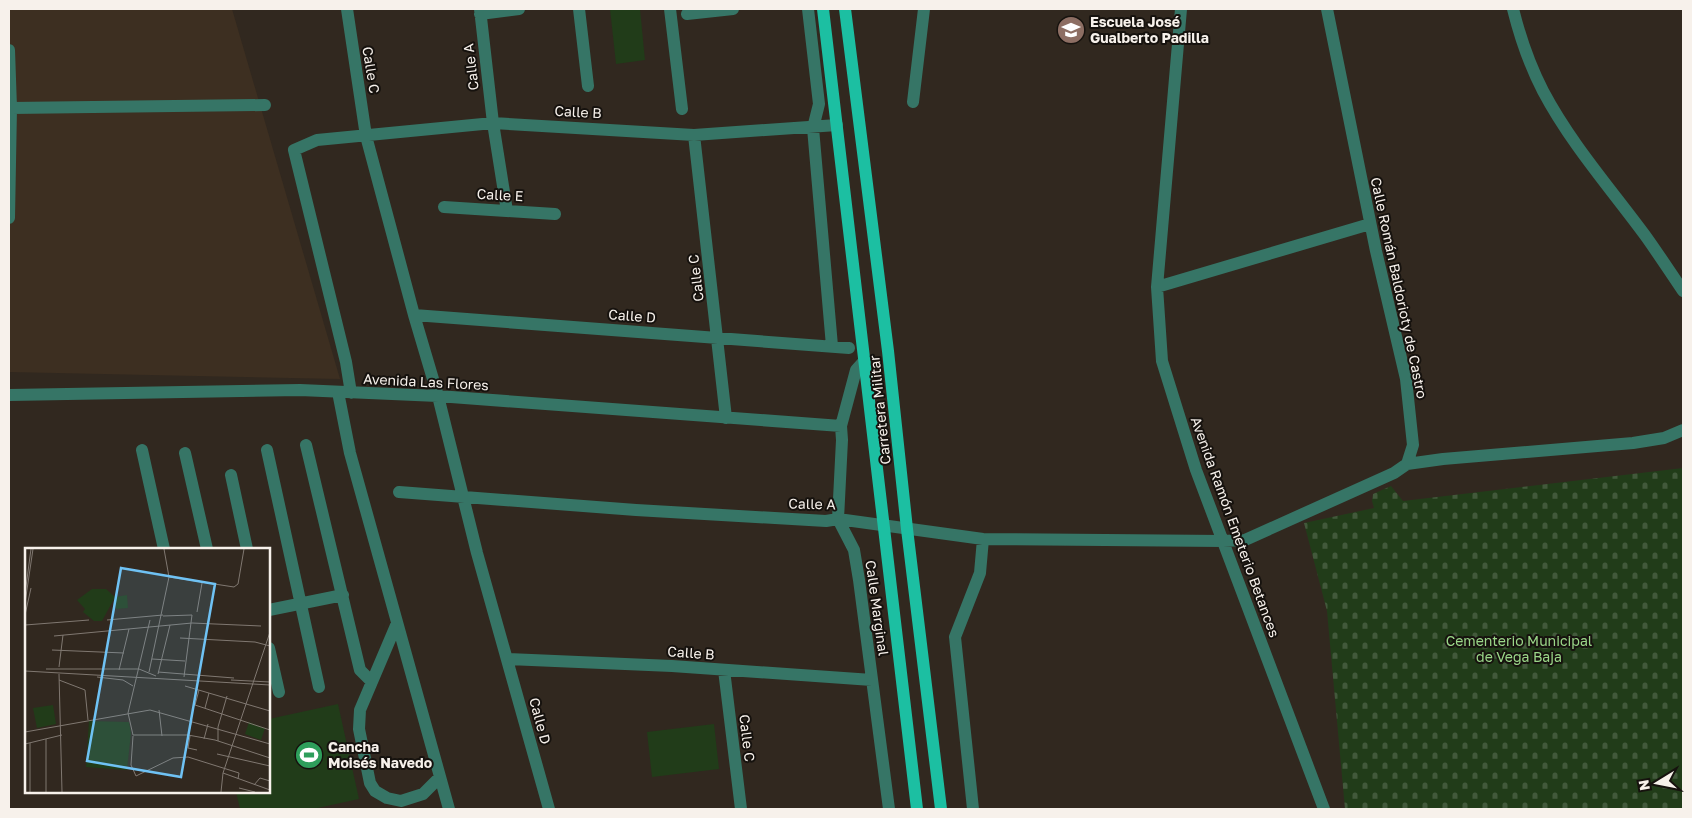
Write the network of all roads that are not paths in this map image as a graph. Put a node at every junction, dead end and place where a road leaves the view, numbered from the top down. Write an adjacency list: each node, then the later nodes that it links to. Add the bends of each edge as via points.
1 (347, 9): 25 (street, Calle C)
2 (519, 9): 13 (street)
3 (580, 9): 16 (street)
4 (670, 9): 20 (street)
5 (733, 9): 14 (street)
6 (808, 9): 23 (street, via 819,104)
7 (823, 9): 22 (main road, Carretera Militar)
8 (845, 9): 55 (main road, Carretera Militar)
9 (924, 9): 17 (street)
10 (1181, 9): 31 (street, Avenida Ramón Emeterio Betances)
11 (1327, 9): 30 (street, Calle Román Baldorioty de Castro)
12 (1513, 9): 32 (street, via 1542,90 1564,128)
13 (480, 11): 21 (street, Calle A)
14 (687, 14)
15 (9, 50): 19 (street)
16 (588, 86)
17 (912, 102)
18 (265, 106): 19 (street)
19 (11, 108): 29 (street)
20 (682, 109)
21 (493, 123): 24 (street, Calle B); 25 (street, Calle B); 27 (street, Calle A)
22 (837, 125): 23 (street, Calle B); 37 (main road, Carretera Militar)
23 (813, 128): 24 (street, Calle B); 35 (street)
24 (694, 135): 34 (street, Calle C)
25 (366, 136): 33 (street, Calle C); 39 (street, Calle B, via 318,140 294,150)
26 (444, 207): 27 (street, Calle E)
27 (507, 210): 28 (street, Calle E)
28 (555, 214)
29 (9, 218)
30 (1370, 224): 31 (street); 49 (street, Calle Román Baldorioty de Castro, via 1406,379 1413,445)
31 (1157, 287): 57 (street, Avenida Ramón Emeterio Betances, via 1162,361 1196,470)
32 (1683, 291)
33 (414, 315): 34 (street, Calle D); 41 (street, Calle D)
34 (718, 338): 35 (street, Calle D); 42 (street, Calle C)
35 (832, 346): 36 (street, Calle D)
36 (849, 348)
37 (866, 360): 43 (street, via 856,370); 54 (main road, Carretera Militar)
38 (338, 392): 39 (street, Avenida Las Flores); 40 (street, Avenida Las Flores); 64 (street, via 350,453)
39 (352, 393): 41 (street, Avenida Las Flores)
40 (9, 395)
41 (438, 396): 42 (street, Avenida Las Flores); 52 (street, Calle D)
42 (726, 418): 43 (street, Avenida Las Flores)
43 (841, 426): 53 (street)
44 (1683, 430): 49 (street, via 1664,438 1633,443)
45 (306, 445): 61 (street)
46 (142, 450): 58 (street)
47 (268, 450): 62 (street)
48 (185, 454): 59 (street)
49 (1407, 464): 57 (street, via 1394,473 1245,540)
50 (231, 475): 60 (street)
51 (399, 492): 52 (street, Calle A)
52 (463, 496): 53 (street, Calle A, via 759,517); 66 (street, Calle D)
53 (838, 519): 54 (street, Calle A); 68 (street, Calle Marginal, via 854,550)
54 (883, 526): 55 (street, Calle A); 77 (main road, Carretera Militar)
55 (907, 529): 56 (street, Calle A); 78 (main road, Carretera Militar)
56 (983, 538): 57 (street, Calle A); 79 (street, via 980,573 955,637)
57 (1223, 541): 80 (street, Avenida Ramón Emeterio Betances)
58 (164, 548)
59 (207, 548)
60 (247, 548)
61 (343, 595): 62 (street); 69 (street, via 360,670)
62 (301, 603): 63 (street); 70 (street)
63 (270, 610)
64 (397, 623): 69 (street); 72 (street)
65 (270, 652): 71 (street)
66 (508, 659): 67 (street, Calle B); 74 (street, Calle D)
67 (724, 670): 68 (street, Calle B); 75 (street, Calle C)
68 (872, 680): 76 (street, Calle Marginal)
69 (372, 682): 72 (street, via 360,710 359,729 370,783 375,791 401,801 424,794)
70 (319, 687)
71 (279, 692)
72 (440, 777): 73 (street)
73 (449, 809)
74 (549, 809)
75 (741, 809)
76 (889, 809)
77 (917, 809)
78 (941, 809)
79 (973, 809)
80 (1324, 809)

